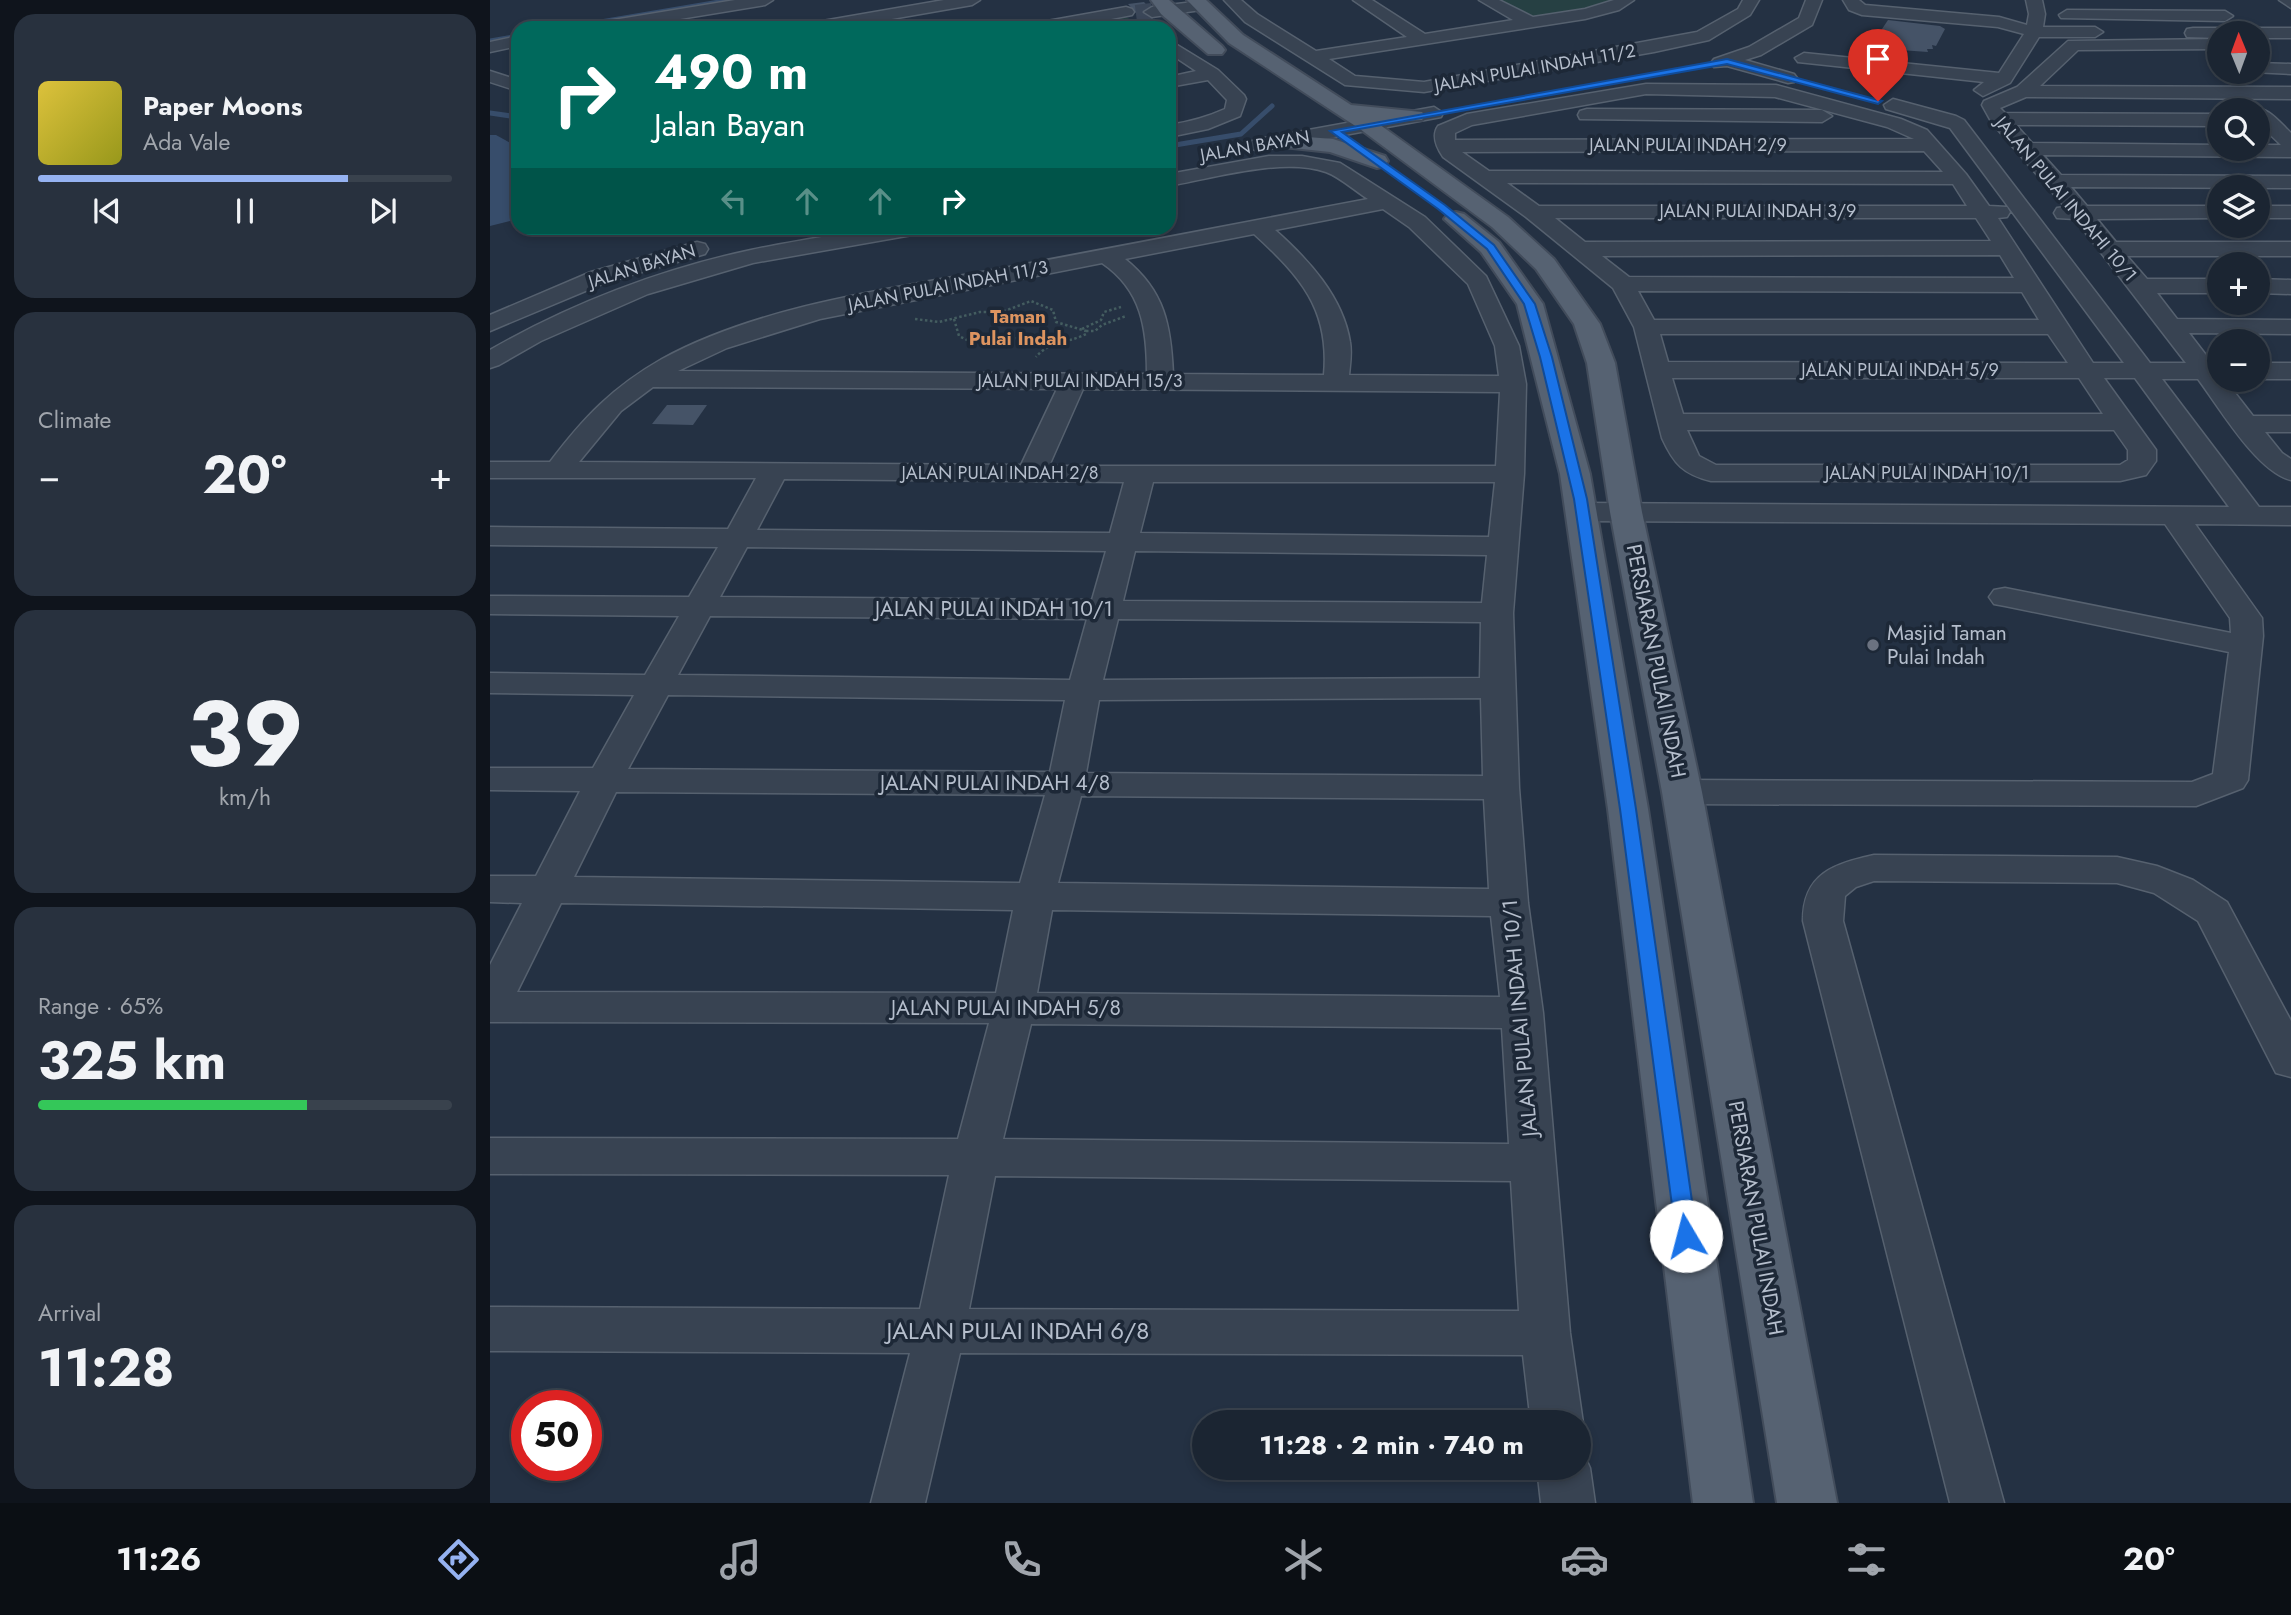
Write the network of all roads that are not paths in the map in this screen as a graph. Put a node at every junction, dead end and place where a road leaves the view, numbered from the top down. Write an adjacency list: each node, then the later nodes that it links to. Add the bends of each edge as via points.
1 (765, 0): 21 (street)
2 (878, 0): 17 (street)
3 (972, 0): 17 (street)
4 (1232, 0): 37 (street, JALAN PULAI INDAH 11/2)
5 (1360, 0): 30 (street)
6 (1487, 0): 26 (street)
7 (1626, 0): 26 (street, via 1585,14)
8 (1751, 0): 37 (street, JALAN PULAI INDAH 11/2, via 1744,12 1703,36 1424,87 1351,82)
9 (1814, 0): 40 (street, via 1806,21 1755,51)
10 (1851, 0): 15 (street, via 1862,10)
11 (1998, 0): 25 (street)
12 (2287, 0): 14 (street)
13 (1199, 3): 16 (street); 54 (main road, PERSIARAN PULAI INDAH, via 1236,39)
14 (2291, 3)
15 (1926, 7): 25 (street)
16 (1144, 10): 23 (street); 24 (main road)
17 (899, 13): 22 (street)
18 (2035, 15): 19 (street); 25 (street); 28 (street); 47 (street)
19 (2097, 15): 20 (street); 28 (street)
20 (2236, 16)
21 (637, 21)
22 (852, 21)
23 (1079, 21)
24 (1163, 21)
25 (1999, 22)
26 (1531, 23): 30 (street)
27 (1176, 29): 38 (main road)
28 (2116, 32): 29 (street)
29 (2291, 33)
30 (1423, 40): 37 (street)
31 (511, 42): 35 (street)
32 (2207, 44): 50 (street, JALAN PULAI INDAHI 10/1, via 2087,44)
33 (2270, 45): 34 (street)
34 (2291, 45)
35 (490, 47)
36 (1176, 50): 45 (street)
37 (1311, 57)
38 (1227, 58)
39 (1804, 58): 47 (street)
40 (1727, 61): 41 (street); 67 (street)
41 (1700, 66)
42 (2270, 68): 43 (street)
43 (2291, 68)
44 (1673, 71): 56 (street, JALAN BAYAN)
45 (1212, 74): 48 (street); 65 (street, via 1237,99 1233,112 1202,126)
46 (490, 76): 49 (street)
47 (2004, 79): 67 (street, via 1962,102)
48 (1176, 81)
49 (511, 84)
50 (2023, 91): 51 (street); 60 (street, JALAN PULAI INDAHI 10/1, via 1991,105)
51 (2238, 93): 52 (street); 53 (street)
52 (2291, 93)
53 (2243, 98)
54 (1344, 111): 56 (main road); 63 (main road, PERSIARAN PULAI INDAH)
55 (1496, 114): 57 (street); 58 (street, via 1634,90 1736,89 1776,91); 68 (street, via 1467,120)
56 (1415, 116): 63 (street, JALAN BAYAN); 74 (main road, via 1397,132)
57 (1728, 116): 58 (street); 71 (street)
58 (1869, 116): 67 (street)
59 (2270, 117): 62 (street)
60 (1998, 119): 61 (street); 72 (street, JALAN PULAI INDAHI 10/1)
61 (2207, 120)
62 (2291, 120)
63 (1367, 125): 66 (street, JALAN BAYAN); 74 (main road, PERSIARAN PULAI INDAH)
64 (2270, 126): 70 (street)
65 (1176, 130)
66 (1334, 131): 69 (street, JALAN BAYAN); 69 (main road, PERSIARAN PULAI INDAH, via 1312,116 1306,129); 76 (main road, PERSIARAN PULAI INDAH)
67 (1926, 131): 71 (street, JALAN PULAI INDAH 2/9); 79 (street, JALAN PULAI INDAH 10/1); 87 (street, via 1957,124)
68 (1446, 138): 71 (street, JALAN PULAI INDAH 2/9); 77 (street, JALAN PULAI INDAH 10/1, via 1450,153)
69 (1282, 141): 75 (street, JALAN BAYAN); 76 (main road, via 1333,146)
70 (2291, 144)
71 (1744, 145): 78 (street)
72 (2024, 149): 73 (street); 81 (street, JALAN PULAI INDAHI 10/1)
73 (2291, 151)
74 (1405, 155): 138 (main road, PERSIARAN PULAI INDAH, via 1500,222 1536,255 1587,324 1601,362)
75 (1176, 160)
76 (1377, 161): 138 (main road, PERSIARAN PULAI INDAH, via 1490,247 1530,304 1553,383)
77 (1485, 177): 78 (street); 85 (street, JALAN PULAI INDAH 10/1)
78 (1760, 178): 79 (street); 84 (street)
79 (1959, 178): 86 (street, JALAN PULAI INDAH 10/1)
80 (1176, 179): 83 (street, JALAN PULAI INDAH 10/1, via 1269,162 1301,162 1333,167)
81 (2055, 181): 82 (street); 91 (street, JALAN PULAI INDAHI 10/1)
82 (2291, 182)
83 (1385, 202): 92 (street, JALAN PULAI INDAH 11/3); 125 (street, JALAN PULAI INDAH 10/1, via 1417,222 1478,281 1507,346)
84 (1779, 211): 85 (street, JALAN PULAI INDAH 3/9); 86 (street, JALAN PULAI INDAH 3/9); 95 (street)
85 (1534, 212): 97 (street, JALAN PULAI INDAH 10/1)
86 (1982, 212): 87 (street, JALAN PULAI INDAH 3/9); 96 (street, JALAN PULAI INDAH 10/1)
87 (2026, 212): 91 (street, JALAN PULAI INDAH 3/9); 117 (street)
88 (2207, 212): 91 (street, JALAN PULAI INDAH 3/9)
89 (2270, 212): 90 (street)
90 (2291, 212)
91 (2080, 213): 98 (street, JALAN PULAI INDAHI 10/1)
92 (1258, 226): 100 (street, JALAN PULAI INDAH 11/3); 124 (street, via 1290,255 1325,302 1338,344)
93 (769, 235): 108 (street, JALAN BAYAN, via 640,263)
94 (873, 235): 113 (street, via 750,257 640,289 532,336)
95 (1799, 248): 96 (street); 97 (street); 102 (street)
96 (2007, 248): 103 (street, JALAN PULAI INDAH 10/1)
97 (1581, 249): 101 (street, JALAN PULAI INDAH 10/1)
98 (2109, 249): 99 (street); 104 (street, JALAN PULAI INDAHI 10/1)
99 (2291, 249)
100 (1105, 256): 121 (street, JALAN PULAI INDAH 11/3, via 806,316 723,341); 123 (street, via 1124,267 1142,290 1157,325)
101 (1623, 284): 102 (street); 110 (street, JALAN PULAI INDAH 10/1)
102 (1819, 285): 103 (street)
103 (2029, 285): 111 (street, JALAN PULAI INDAH 10/1)
104 (2140, 286): 105 (street); 109 (street, JALAN PULAI INDAHI 10/1)
105 (2207, 286)
106 (2270, 286): 107 (street)
107 (2291, 286)
108 (490, 324)
109 (2171, 326): 112 (street); 114 (street, JALAN PULAI INDAHI 10/1)
110 (1646, 327): 111 (street); 115 (street, JALAN PULAI INDAH 10/1)
111 (2055, 327): 116 (street, JALAN PULAI INDAH 10/1)
112 (2291, 327)
113 (490, 360)
114 (2207, 366)
115 (1658, 370): 116 (street, JALAN PULAI INDAH 5/9); 127 (street, JALAN PULAI INDAH 10/1)
116 (2085, 371): 117 (street, JALAN PULAI INDAH 5/9); 128 (street, JALAN PULAI INDAH 10/1)
117 (2141, 371): 118 (street, JALAN PULAI INDAH 5/9); 140 (street)
118 (2207, 371)
119 (2270, 371): 120 (street)
120 (2291, 371)
121 (648, 379): 122 (street, JALAN PULAI INDAH 15/3); 132 (street, JALAN PULAI INDAH 11/3, via 589,429)
122 (1074, 380): 123 (street, JALAN PULAI INDAH 15/3); 136 (street)
123 (1160, 381): 124 (street, JALAN PULAI INDAH 15/3)
124 (1336, 382): 125 (street, JALAN PULAI INDAH 15/3)
125 (1513, 384): 137 (street, JALAN PULAI INDAH 10/1)
126 (2224, 392): 129 (street, JALAN PULAI INDAHI 10/1)
127 (1673, 422): 128 (street); 128 (street, JALAN PULAI INDAH 10/1, via 1689,462 1711,473 2120,473 2136,469 2144,455)
128 (2124, 422)
129 (2244, 424): 130 (street); 134 (street, JALAN PULAI INDAHI 10/1, via 2272,459)
130 (2291, 424)
131 (490, 470): 132 (street, JALAN PULAI INDAH 2/8)
132 (558, 470): 133 (street, JALAN PULAI INDAH 2/8)
133 (775, 470): 136 (street, JALAN PULAI INDAH 2/8); 143 (street)
134 (2291, 472)
135 (1141, 473): 136 (street, JALAN PULAI INDAH 2/8); 137 (street, JALAN PULAI INDAH 2/8); 144 (street)
136 (1031, 474)
137 (1510, 474): 145 (street, JALAN PULAI INDAH 10/1)
138 (1604, 512): 139 (street, JALAN PULAI INDAH 10/1); 160 (main road, PERSIARAN PULAI INDAH); 179 (main road, PERSIARAN PULAI INDAH, via 1630,822)
139 (2174, 516): 140 (street, JALAN PULAI INDAH 10/1); 151 (street, via 2246,618)
140 (2251, 516): 141 (street, JALAN PULAI INDAH 10/1)
141 (2291, 516)
142 (490, 536): 143 (street)
143 (738, 538): 144 (street); 148 (street)
144 (1123, 542): 145 (street); 149 (street)
145 (1504, 546): 150 (street, JALAN PULAI INDAH 10/1)
146 (2005, 597): 151 (street)
147 (490, 606): 148 (street, JALAN PULAI INDAH 10/1)
148 (700, 607): 149 (street, JALAN PULAI INDAH 10/1); 153 (street)
149 (1106, 610): 150 (street, JALAN PULAI INDAH 10/1); 155 (street)
150 (1497, 613): 154 (street, JALAN PULAI INDAH 10/1)
151 (2246, 646): 160 (street, via 2230,780 2196,794)
152 (490, 683): 153 (street)
153 (655, 685): 155 (street); 157 (street)
154 (1497, 688): 155 (street); 159 (street, JALAN PULAI INDAH 10/1)
155 (1084, 690): 158 (street)
156 (490, 779): 157 (street, JALAN PULAI INDAH 4/8)
157 (604, 780): 158 (street, JALAN PULAI INDAH 4/8); 162 (street)
158 (1066, 783): 159 (street, JALAN PULAI INDAH 4/8); 163 (street)
159 (1501, 788): 164 (street, JALAN PULAI INDAH 10/1)
160 (1682, 792): 180 (main road, PERSIARAN PULAI INDAH)
161 (490, 890): 162 (street)
162 (547, 890): 163 (street); 165 (street)
163 (1035, 897): 164 (street); 166 (street)
164 (1509, 902): 167 (street, JALAN PULAI INDAH 10/1)
165 (490, 1006): 166 (street, JALAN PULAI INDAH 5/8)
166 (1014, 1007): 167 (street, JALAN PULAI INDAH 5/8); 170 (street)
167 (1522, 1013): 171 (street, JALAN PULAI INDAH 10/1)
168 (2291, 1061): 181 (street, via 2213,912 2153,876 2117,870 1874,868 1840,879 1826,891 1821,904 1823,921)
169 (490, 1156): 170 (street)
170 (976, 1157): 171 (street); 173 (street)
171 (1533, 1163): 174 (street, JALAN PULAI INDAH 10/1)
172 (490, 1329): 173 (street, JALAN PULAI INDAH 6/8)
173 (940, 1331): 174 (street, JALAN PULAI INDAH 6/8); 177 (street)
174 (1545, 1333): 175 (street, JALAN PULAI INDAH 10/1)
175 (1555, 1410)
176 (1565, 1480): 178 (street)
177 (898, 1503)
178 (1568, 1503)
179 (1723, 1503)
180 (1807, 1503)
181 (1977, 1503)

